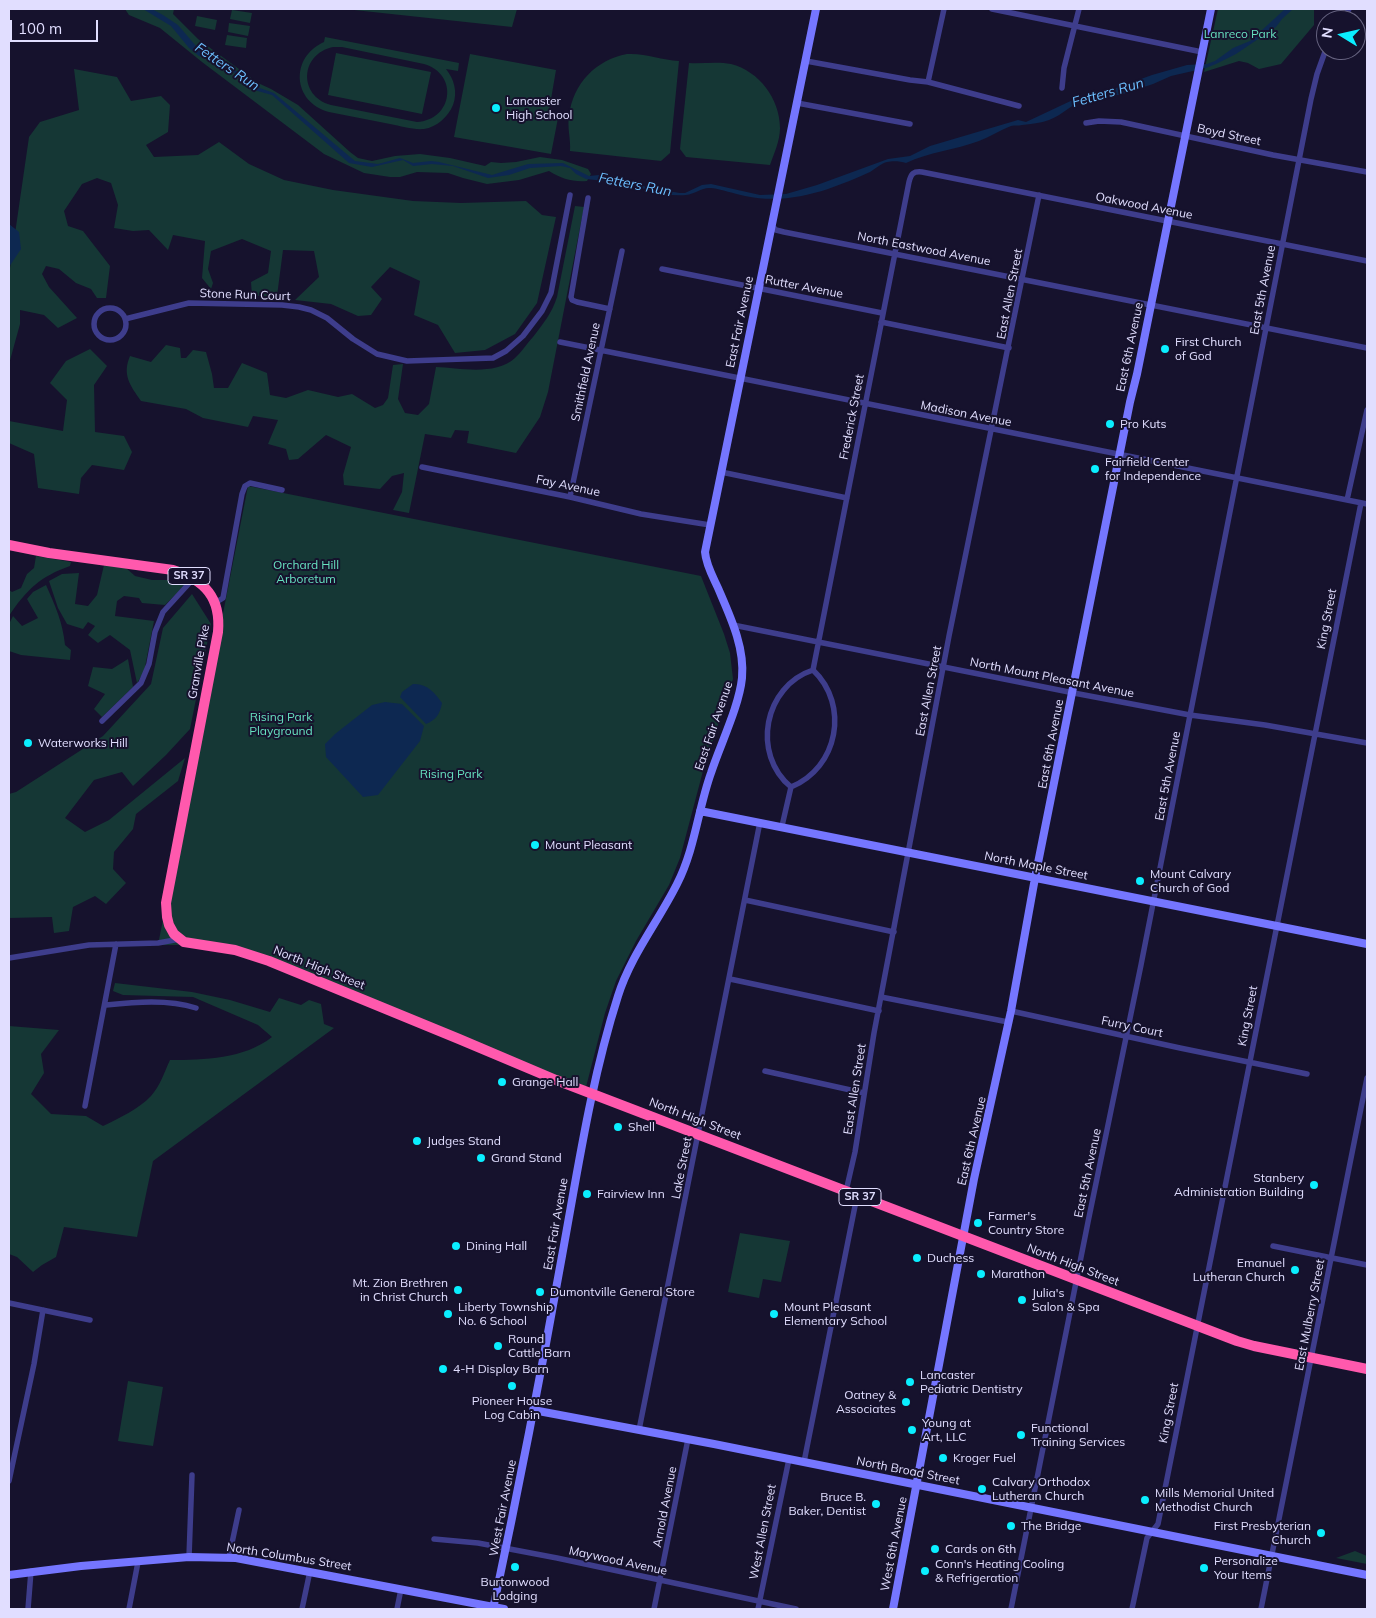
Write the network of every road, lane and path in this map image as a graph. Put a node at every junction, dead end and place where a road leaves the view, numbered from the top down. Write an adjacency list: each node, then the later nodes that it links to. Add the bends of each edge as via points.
1 (816, 9): 9 (street, East Fair Avenue)
2 (944, 9): 10 (street)
3 (992, 9): 6 (street)
4 (1079, 9): 6 (street)
5 (1211, 9): 7 (street, East 6th Avenue)
6 (1075, 25): 7 (street); 11 (street)
7 (1202, 55): 16 (street, East 6th Avenue)
8 (1322, 60): 17 (street, East 5th Avenue)
9 (806, 61): 10 (street); 12 (street, East Fair Avenue)
10 (928, 82): 13 (street)
11 (1062, 88)
12 (797, 103): 15 (street); 24 (street, East Fair Avenue)
13 (1019, 106)
14 (1086, 123): 16 (street, Boyd Street, via 1112,121)
15 (910, 124)
16 (1185, 136): 17 (street, Boyd Street); 23 (street, East 6th Avenue)
17 (1299, 160): 19 (street, Boyd Street); 25 (street, East 5th Avenue)
18 (917, 171): 21 (street, Oakwood Avenue); 27 (street, Frederick Street, via 911,175)
19 (1367, 172)
20 (570, 195): 35 (street, Stone Run Court, via 548,301 523,336 506,351 486,360 396,360 368,349 318,313 282,305 189,303)
21 (1039, 195): 23 (street, Oakwood Avenue); 30 (street, East Allen Street)
22 (588, 198): 33 (street, via 571,297 577,302)
23 (1168, 221): 25 (street, Oakwood Avenue); 32 (street, East 6th Avenue)
24 (772, 226): 27 (street, North Eastwood Avenue, via 784,232); 31 (street, East Fair Avenue)
25 (1282, 244): 28 (street, Oakwood Avenue); 37 (street, East 5th Avenue)
26 (622, 251): 33 (street, Smithfield Avenue)
27 (895, 254): 30 (street, North Eastwood Avenue); 34 (street, Frederick Street)
28 (1367, 261)
29 (662, 269): 31 (street, Rutter Avenue)
30 (1023, 279): 32 (street, North Eastwood Avenue); 39 (street, East Allen Street)
31 (758, 288): 34 (street, Rutter Avenue); 42 (street, East Fair Avenue)
32 (1151, 304): 37 (street, North Eastwood Avenue); 46 (street, East 6th Avenue)
33 (610, 308): 41 (street, Smithfield Avenue)
34 (882, 313): 36 (street, Frederick Street)
35 (125, 319): 35 (street, via 117,310 104,309 95,317 94,329 103,338 115,339 124,331)
36 (881, 322): 39 (street); 43 (street, Frederick Street)
37 (1266, 328): 40 (street, North Eastwood Avenue); 49 (street, East 5th Avenue)
38 (560, 342): 41 (street, Madison Avenue)
39 (1009, 348): 45 (street, East Allen Street)
40 (1367, 348)
41 (601, 350): 42 (street, Madison Avenue); 51 (street, Smithfield Avenue)
42 (740, 378): 43 (street, Madison Avenue); 48 (street, East Fair Avenue)
43 (865, 404): 45 (street, Madison Avenue); 52 (street, Frederick Street)
44 (1367, 410): 53 (street)
45 (992, 429): 46 (street, Madison Avenue); 61 (street, East Allen Street)
46 (1120, 454): 49 (street, Madison Avenue); 63 (street, East 6th Avenue)
47 (422, 467): 51 (street, Fay Avenue)
48 (721, 472): 52 (street); 55 (street, East Fair Avenue)
49 (1236, 478): 53 (street, Madison Avenue); 64 (street, East 5th Avenue)
50 (282, 490): 58 (street, via 250,483 245,486 224,598)
51 (570, 497): 55 (street, Fay Avenue)
52 (847, 498): 60 (street, Frederick Street)
53 (1347, 500): 54 (street, Madison Avenue)
54 (1364, 504): 66 (street, King Street)
55 (710, 526): 59 (street, East Fair Avenue, via 704,555)
56 (9, 545): 57 (highway, Granville Pike / SR 37, via 173,570)
57 (194, 578): 58 (highway, Granville Pike / SR 37, via 206,588); 65 (street, via 163,612 155,632 149,664 140,683)
58 (215, 603): 78 (highway, Granville Pike / SR 37, via 218,632 166,904 169,925)
59 (733, 625): 60 (street, North Mount Pleasant Avenue); 69 (street, East Fair Avenue, via 742,661 740,689)
60 (818, 641): 61 (street, North Mount Pleasant Avenue); 62 (street, Frederick Street)
61 (944, 667): 63 (street, North Mount Pleasant Avenue); 72 (street, East Allen Street)
62 (813, 670): 68 (street, via 824,683 834,704 831,743 817,770); 68 (street, via 785,688 774,704 769,724 766,743 769,755 780,776)
63 (1072, 693): 64 (street, North Mount Pleasant Avenue); 73 (street, East 6th Avenue)
64 (1190, 715): 66 (street, North Mount Pleasant Avenue); 75 (street, East 5th Avenue)
65 (102, 721)
66 (1314, 734): 67 (street, North Mount Pleasant Avenue); 76 (street, King Street)
67 (1367, 743)
68 (791, 787): 71 (street)
69 (700, 810): 70 (street, North Maple Street); 95 (street, East Fair Avenue, via 681,876 622,984)
70 (760, 822): 71 (street, North Maple Street); 74 (street, Lake Street)
71 (782, 826): 72 (street, North Maple Street)
72 (909, 852): 73 (street, North Maple Street); 77 (street, East Allen Street)
73 (1035, 878): 75 (street, North Maple Street); 87 (street, East 6th Avenue)
74 (745, 900): 77 (street); 82 (street, Lake Street)
75 (1153, 901): 76 (street, North Maple Street); 89 (street, East 5th Avenue)
76 (1277, 927): 80 (street, North Maple Street); 90 (street, King Street)
77 (894, 932): 83 (street, East Allen Street)
78 (180, 939): 79 (street, North High Street); 95 (highway, North High Street / SR 37, via 191,944 235,950 269,961)
79 (116, 944): 81 (street, North High Street); 84 (street)
80 (1367, 944)
81 (9, 958)
82 (730, 979): 86 (street); 97 (street, Lake Street)
83 (881, 997): 86 (street, East Allen Street); 88 (street)
84 (106, 1006): 85 (street, via 135,1002); 96 (street)
85 (196, 1008)
86 (879, 1011): 94 (street, East Allen Street)
87 (1011, 1011): 88 (street, East 6th Avenue); 89 (street, Furry Court)
88 (1008, 1022): 100 (street, East 6th Avenue)
89 (1126, 1036): 90 (street, Furry Court); 104 (street, East 5th Avenue)
90 (1250, 1061): 92 (street, Furry Court); 108 (street, King Street)
91 (765, 1071): 94 (street)
92 (1307, 1074)
93 (1367, 1078): 102 (street, East Mulberry Street)
94 (864, 1093): 98 (street, East Allen Street)
95 (593, 1094): 97 (highway, North High Street / SR 37); 111 (street, East Fair Avenue)
96 (85, 1106)
97 (699, 1135): 98 (highway, North High Street / SR 37); 112 (street, Lake Street)
98 (846, 1191): 99 (highway, North High Street / SR 37)
99 (858, 1196): 100 (highway, North High Street / SR 37); 115 (street)
100 (964, 1237): 104 (highway, North High Street / SR 37); 118 (street, East 6th Avenue)
101 (1273, 1246): 102 (street)
102 (1332, 1258): 103 (street); 109 (street, East Mulberry Street)
103 (1367, 1265)
104 (1077, 1279): 108 (highway, North High Street / SR 37); 119 (street, East 5th Avenue)
105 (9, 1303): 106 (street)
106 (43, 1310): 107 (street); 117 (street)
107 (90, 1320)
108 (1197, 1325): 109 (highway, North High Street / SR 37, via 1254,1346); 121 (street, King Street, via 1158,1524)
109 (1312, 1357): 110 (highway, North High Street / SR 37); 124 (street, East Mulberry Street)
110 (1367, 1369)
111 (533, 1410): 112 (street, North Broad Street); 123 (street, West Fair Avenue)
112 (639, 1430): 113 (street, North Broad Street)
113 (688, 1439): 114 (street, North Broad Street); 132 (street, Arnold Avenue)
114 (789, 1459): 115 (street, North Broad Street); 134 (street, West Allen Street)
115 (804, 1462): 118 (street, North Broad Street)
116 (192, 1475): 125 (street)
117 (9, 1481)
118 (917, 1484): 119 (street, North Broad Street); 144 (street, West 6th Avenue)
119 (1032, 1507): 121 (street, North Broad Street); 145 (street, East 5th Avenue)
120 (239, 1510): 126 (street)
121 (1152, 1531): 124 (street, North Broad Street); 146 (street, King Street, via 1147,1538)
122 (434, 1539): 123 (street, Maywood Avenue)
123 (506, 1549): 132 (street, Maywood Avenue); 135 (street, West Fair Avenue)
124 (1271, 1555): 131 (street, North Broad Street); 147 (street, East Mulberry Street)
125 (189, 1557): 126 (street, North Columbus Street); 127 (street, North Columbus Street)
126 (230, 1557): 128 (street, North Columbus Street)
127 (138, 1562): 129 (street, North Columbus Street); 137 (street)
128 (310, 1571): 133 (street, North Columbus Street); 138 (street)
129 (31, 1572): 130 (street, North Columbus Street); 136 (street)
130 (9, 1575)
131 (1367, 1575)
132 (660, 1580): 134 (street, Maywood Avenue); 141 (street, Arnold Avenue)
133 (401, 1589): 135 (street, North Columbus Street); 139 (street)
134 (760, 1601): 142 (street, West Allen Street); 143 (street, Maywood Avenue)
135 (493, 1608): 140 (street, North Columbus Street)
136 (28, 1609)
137 (129, 1609)
138 (302, 1609)
139 (397, 1609)
140 (504, 1609)
141 (654, 1609)
142 (758, 1609)
143 (796, 1609)
144 (893, 1609)
145 (1012, 1609)
146 (1132, 1609)
147 (1261, 1609)

